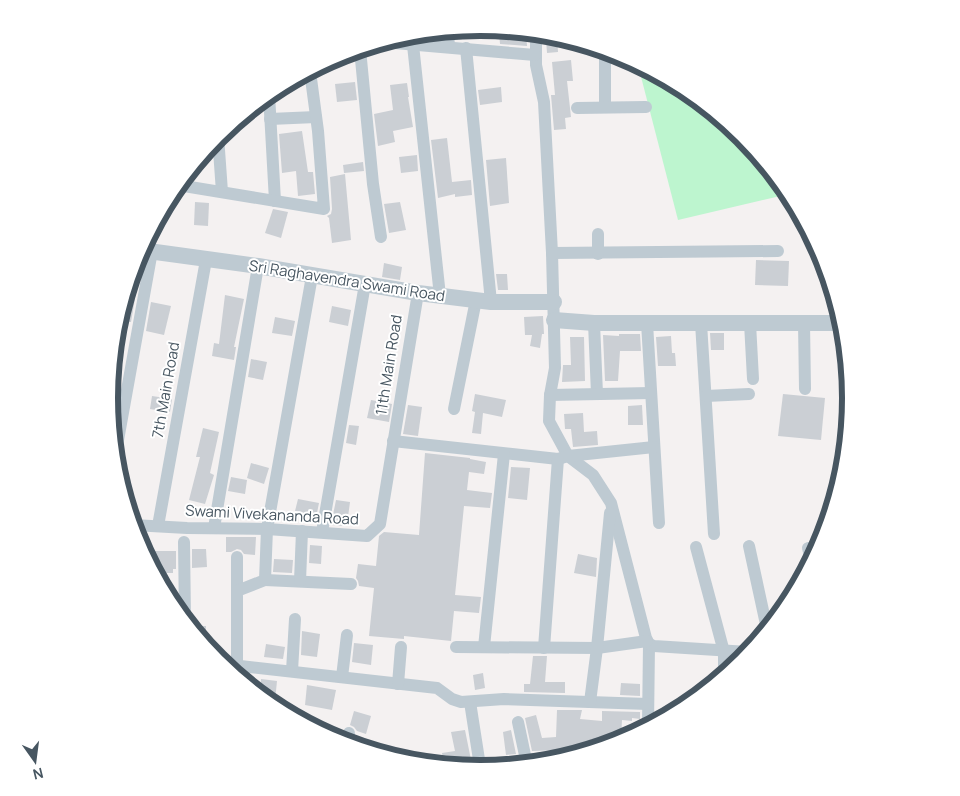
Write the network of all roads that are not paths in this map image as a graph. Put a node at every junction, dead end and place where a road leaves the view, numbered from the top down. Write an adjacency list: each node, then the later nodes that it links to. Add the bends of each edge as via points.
1 (448, 38): 5 (street)
2 (536, 40): 7 (street)
3 (405, 44): 4 (street)
4 (413, 45): 5 (street); 33 (street)
5 (449, 47): 6 (street)
6 (466, 48): 7 (street); 34 (street)
7 (535, 55): 25 (street, via 544,102)
8 (361, 56): 22 (street)
9 (605, 59): 12 (street)
10 (311, 79): 15 (street)
11 (267, 106): 16 (street)
12 (605, 107): 13 (street); 14 (street)
13 (646, 107)
14 (577, 108)
15 (316, 117): 16 (street); 20 (street, via 324,209)
16 (270, 119): 20 (street)
17 (219, 148): 19 (street)
18 (187, 186): 19 (street)
19 (222, 192): 20 (street)
20 (276, 201)
21 (598, 234): 26 (street)
22 (381, 237)
23 (778, 251): 26 (street)
24 (150, 252): 27 (street, Sri Raghavendra Swami Road)
25 (552, 253): 26 (street); 35 (street)
26 (598, 254)
27 (206, 260): 29 (street, Sri Raghavendra Swami Road); 59 (street, 7th Main Road)
28 (144, 265): 51 (street)
29 (258, 266): 30 (street, Sri Raghavendra Swami Road); 60 (street)
30 (312, 276): 31 (street, Sri Raghavendra Swami Road); 61 (street)
31 (364, 284): 32 (street, Sri Raghavendra Swami Road); 63 (street)
32 (418, 293): 33 (street, Sri Raghavendra Swami Road); 52 (street, 11th Main Road)
33 (440, 296): 34 (street, Sri Raghavendra Swami Road)
34 (484, 301): 35 (street, Sri Raghavendra Swami Road); 50 (street)
35 (554, 302): 36 (street)
36 (554, 320): 37 (street); 48 (street, via 555,368)
37 (594, 323): 38 (street); 46 (street)
38 (647, 323): 39 (street); 45 (street)
39 (701, 323): 40 (street); 49 (street)
40 (750, 323): 41 (street); 43 (street)
41 (804, 323): 42 (street); 44 (street)
42 (834, 323)
43 (753, 380)
44 (805, 389)
45 (651, 393): 46 (street); 53 (street)
46 (597, 394): 48 (street)
47 (748, 394): 49 (street)
48 (550, 395): 55 (street, via 549,421)
49 (706, 396): 64 (street)
50 (454, 409)
51 (119, 427)
52 (393, 441): 54 (street); 63 (street, Swami Vivekananda Road, via 380,524 367,536)
53 (654, 447): 55 (street); 57 (street)
54 (504, 454): 55 (street); 80 (street)
55 (563, 458): 56 (street, via 593,475); 81 (street)
56 (611, 503): 77 (street); 82 (street)
57 (659, 523)
58 (142, 525): 59 (street, Swami Vivekananda Road)
59 (158, 526): 60 (street, Swami Vivekananda Road)
60 (214, 528): 61 (street, Swami Vivekananda Road)
61 (267, 529): 62 (street, Swami Vivekananda Road); 69 (street)
62 (302, 531): 63 (street, Swami Vivekananda Road); 70 (street)
63 (322, 532)
64 (714, 534)
65 (184, 542): 73 (street)
66 (750, 546): 75 (street)
67 (696, 547): 83 (street)
68 (237, 557): 72 (street)
69 (265, 580): 70 (street); 72 (street)
70 (300, 581): 71 (street)
71 (351, 584)
72 (237, 591): 86 (street)
73 (185, 607)
74 (295, 619): 88 (street)
75 (765, 620)
76 (347, 635): 89 (street)
77 (648, 643): 82 (street); 83 (street); 93 (street)
78 (401, 647): 90 (street)
79 (456, 647): 80 (street)
80 (484, 647): 81 (street)
81 (544, 648): 82 (street)
82 (597, 648): 92 (street)
83 (724, 652): 84 (street); 85 (street)
84 (738, 652)
85 (724, 665)
86 (237, 666)
87 (241, 670): 88 (street)
88 (292, 671): 89 (street)
89 (342, 677): 90 (street)
90 (398, 684): 91 (street, via 437,688 457,702)
91 (470, 702): 92 (street, via 504,699); 97 (street)
92 (590, 702): 93 (street)
93 (648, 704): 94 (street)
94 (648, 718)
95 (518, 722): 96 (street)
96 (525, 757)
97 (474, 760)

